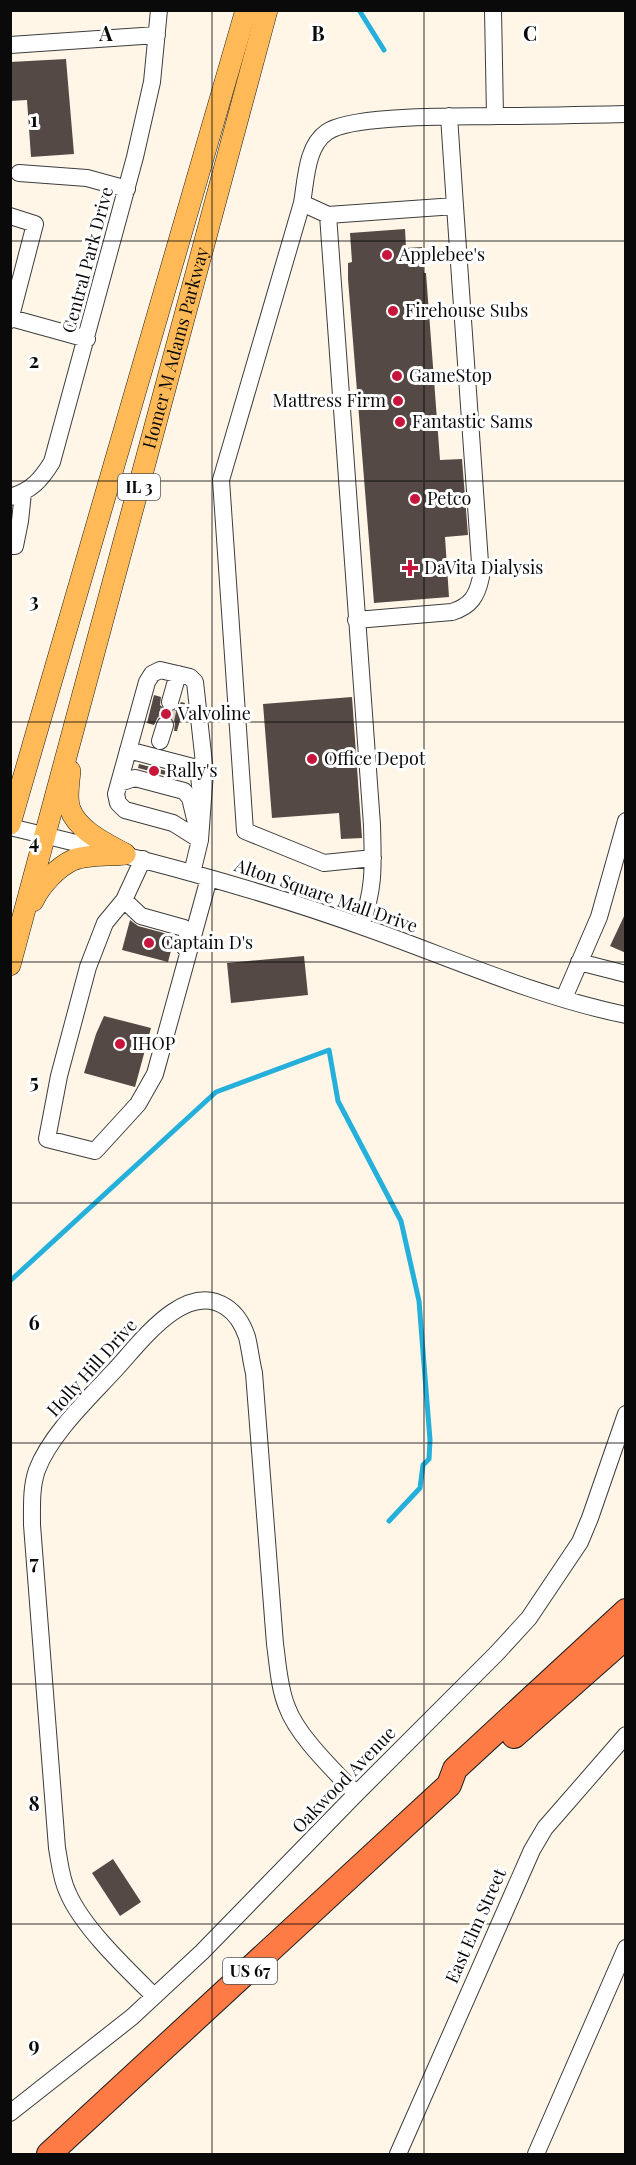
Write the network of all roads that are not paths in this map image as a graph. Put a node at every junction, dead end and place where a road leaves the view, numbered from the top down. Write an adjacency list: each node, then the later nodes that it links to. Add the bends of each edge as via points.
1 (159, 10): 5 (street, Central Park Drive)
2 (246, 10): 24 (main road, Homer M Adams Parkway / IL 3)
3 (267, 10): 25 (main road, Homer M Adams Parkway / IL 3)
4 (493, 10): 9 (street)
5 (158, 35): 6 (street); 11 (street, Central Park Drive, via 152,81)
6 (10, 45)
7 (626, 114): 9 (street)
8 (449, 116): 9 (street); 12 (street, via 374,121 339,126 327,132 312,152); 13 (street)
9 (495, 117)
10 (19, 173): 11 (street, via 87,178)
11 (127, 189): 17 (street, Central Park Drive)
12 (302, 203): 14 (street); 36 (street, via 221,480 245,831 324,863)
13 (455, 206): 14 (street); 20 (street, via 481,577 478,592 464,608 452,612)
14 (328, 215): 20 (street)
15 (10, 216): 16 (street, via 36,224)
16 (11, 319): 17 (street)
17 (87, 339): 18 (street, Central Park Drive, via 52,462 40,482)
18 (17, 495): 19 (street, via 20,521 15,546)
19 (10, 546)
20 (356, 620): 36 (street)
21 (177, 674): 22 (street); 27 (street, via 160,670 152,674); 30 (street, via 190,677 197,691 205,772)
22 (170, 702)
23 (165, 725): 26 (street)
24 (35, 735): 28 (main road); 32 (main road, Homer M Adams Parkway / IL 3)
25 (71, 737): 33 (main road, Homer M Adams Parkway / IL 3); 35 (main road, via 70,809 95,837)
26 (160, 741)
27 (128, 750): 29 (street); 30 (street, via 193,767 199,775)
28 (10, 774)
29 (118, 783): 34 (street, via 118,803 125,810 173,823); 34 (street, via 135,778 184,791 190,798)
30 (202, 820): 34 (street)
31 (626, 821): 42 (street, via 599,917)
32 (10, 825): 33 (street, Alton Square Mall Drive)
33 (45, 835): 35 (street, Alton Square Mall Drive); 41 (main road, Homer M Adams Parkway / IL 3)
34 (200, 840): 37 (street)
35 (134, 857): 37 (street, Alton Square Mall Drive); 39 (street); 41 (main road, via 73,860 38,891)
36 (373, 858): 40 (street, via 370,901)
37 (192, 873): 38 (street, Alton Square Mall Drive)
38 (209, 878): 40 (street, Alton Square Mall Drive); 45 (street)
39 (124, 900): 45 (street, via 141,916 184,928 188,935); 45 (street, via 105,923 88,967 47,1139 95,1152 138,1104 155,1074)
40 (361, 926): 46 (street, Alton Square Mall Drive, via 469,968)
41 (18, 937): 43 (main road, Homer M Adams Parkway / IL 3)
42 (579, 962): 44 (street); 46 (street)
43 (10, 965)
44 (626, 974)
45 (182, 976)
46 (564, 998): 47 (street, Alton Square Mall Drive)
47 (626, 1015)
48 (626, 1414): 53 (street, Oakwood Avenue, via 580,1542 557,1579 497,1653)
49 (626, 1611): 52 (highway, US 67, via 455,1769)
50 (626, 1637): 52 (highway, US 67, via 464,1781)
51 (626, 1735): 58 (street, East Elm Street, via 545,1828 532,1850)
52 (449, 1785): 57 (highway, US 67)
53 (356, 1794): 55 (street, Oakwood Avenue); 55 (street, Holly Hill Drive, via 294,1721 280,1684 254,1373 247,1337 237,1318 220,1303 206,1300 188,1304 162,1319 61,1432 37,1471 32,1497 62,1875 73,1903 89,1926)
54 (626, 1948): 59 (street)
55 (154, 1996): 56 (street, Oakwood Avenue)
56 (10, 2113)
57 (49, 2154)
58 (398, 2154)
59 (536, 2154)

